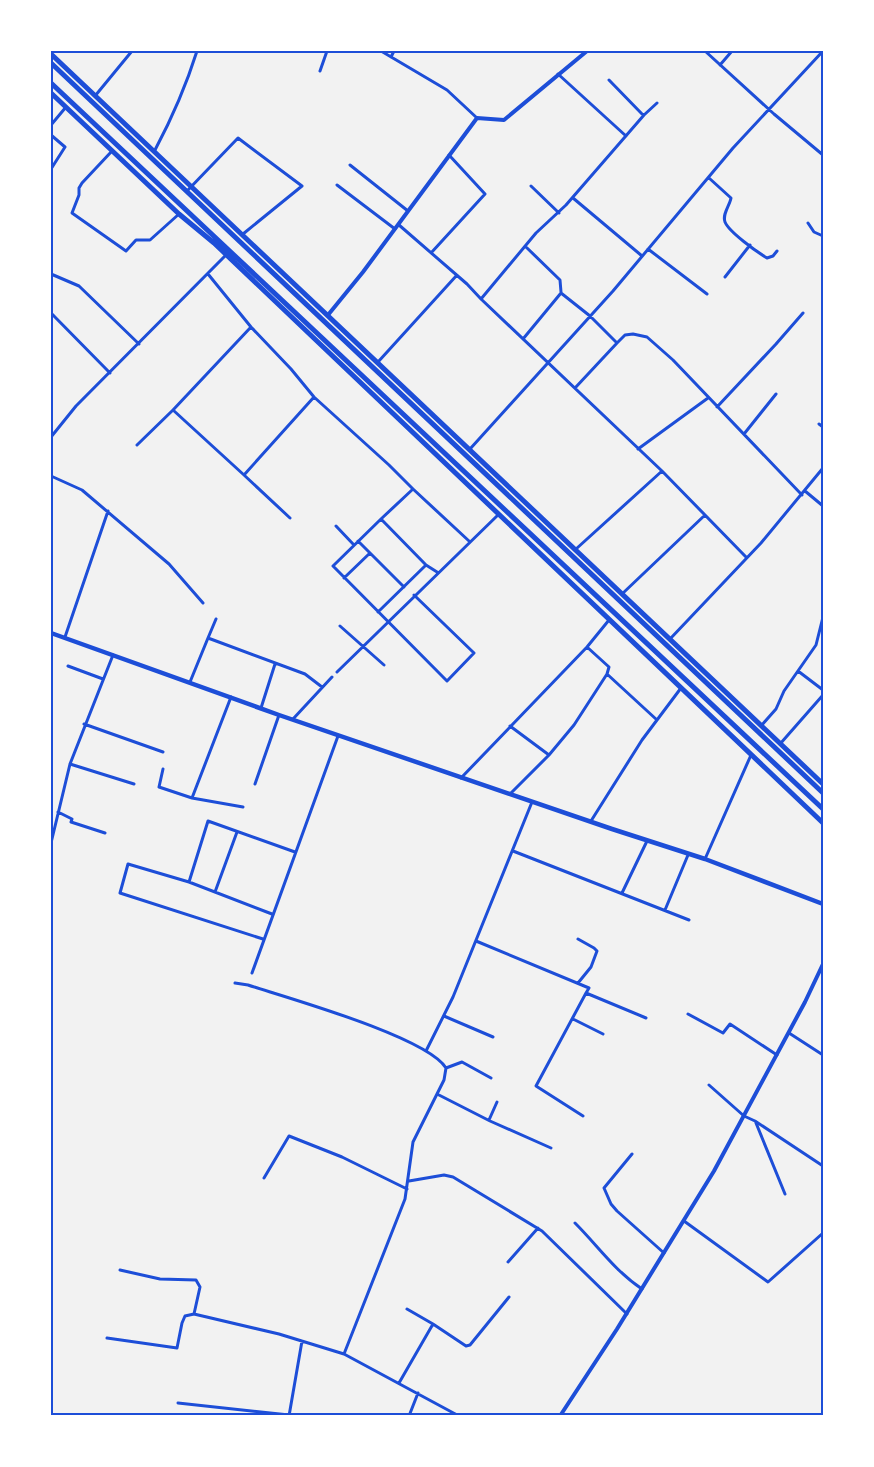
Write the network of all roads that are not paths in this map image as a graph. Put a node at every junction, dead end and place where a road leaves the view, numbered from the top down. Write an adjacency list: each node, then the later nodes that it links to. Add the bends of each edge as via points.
1 (132, 51): 19 (street)
2 (197, 51): 29 (street, via 174,114)
3 (327, 51): 14 (street)
4 (381, 51): 11 (street)
5 (394, 51): 11 (street)
6 (586, 51): 15 (street)
7 (705, 51): 13 (street)
8 (732, 51): 13 (street)
9 (823, 51): 22 (street)
10 (51, 54): 19 (highway)
11 (392, 57): 24 (street, via 447,90)
12 (51, 63): 37 (highway)
13 (720, 64): 22 (street)
14 (320, 72)
15 (558, 74): 24 (street, via 504,120); 27 (street)
16 (609, 80): 23 (street)
17 (51, 83): 52 (highway)
18 (51, 93): 21 (highway)
19 (95, 96): 29 (highway)
20 (657, 103): 23 (street)
21 (66, 107): 25 (street); 28 (highway)
22 (770, 109): 31 (street); 34 (street)
23 (644, 116): 27 (street)
24 (477, 118): 30 (street)
25 (51, 125)
26 (51, 135): 33 (street, via 65,147)
27 (626, 136): 38 (street)
28 (113, 149): 41 (highway); 41 (street, via 81,183 72,213 126,251 136,240 150,240)
29 (155, 150): 37 (highway)
30 (449, 155): 39 (street); 53 (street, via 484,194)
31 (823, 155)
32 (350, 165): 39 (street)
33 (51, 169)
34 (709, 178): 49 (street, via 731,198 725,222); 50 (street)
35 (337, 185): 44 (street)
36 (531, 186): 40 (street)
37 (190, 189): 45 (highway); 45 (street, via 238,138 302,186); 47 (highway)
38 (573, 198): 40 (street); 54 (street)
39 (408, 211): 43 (street)
40 (559, 213): 48 (street)
41 (179, 214): 52 (highway)
42 (808, 223): 46 (street)
43 (398, 225): 44 (street); 53 (street)
44 (395, 230): 64 (street)
45 (243, 234): 47 (highway); 64 (highway)
46 (823, 236)
47 (238, 240): 52 (highway); 159 (highway)
48 (525, 246): 59 (street, via 560,280); 61 (street)
49 (750, 246): 51 (street, via 767,258); 58 (street)
50 (648, 249): 54 (street); 60 (street)
51 (777, 250)
52 (228, 252): 56 (street); 93 (highway); 95 (highway)
53 (431, 252): 57 (street)
54 (642, 256): 65 (street)
55 (51, 274): 69 (street, via 79,286)
56 (208, 274): 66 (street); 69 (street)
57 (457, 275): 61 (street); 70 (street)
58 (725, 277)
59 (561, 293): 65 (street); 67 (street)
60 (707, 294)
61 (481, 299): 67 (street)
62 (51, 313): 72 (street)
63 (803, 313): 77 (street)
64 (328, 315): 70 (highway)
65 (590, 316): 68 (street); 71 (street)
66 (251, 327): 75 (street); 78 (street)
67 (523, 339): 71 (street)
68 (617, 343): 73 (street); 76 (street, via 625,335 647,338)
69 (139, 344): 72 (street)
70 (378, 362): 84 (highway)
71 (547, 362): 73 (street); 84 (street)
72 (110, 373): 82 (street)
73 (575, 388): 85 (street)
74 (776, 394): 81 (street)
75 (314, 397): 88 (street); 90 (street)
76 (708, 398): 77 (street); 85 (street)
77 (717, 406): 81 (street)
78 (173, 410): 83 (street); 88 (street)
79 (819, 424): 80 (street)
80 (823, 427)
81 (744, 434): 91 (street)
82 (51, 437)
83 (136, 445)
84 (470, 449): 103 (highway)
85 (639, 449): 87 (street)
86 (823, 468): 91 (street)
87 (662, 471): 96 (street); 103 (street)
88 (244, 475): 97 (street)
89 (51, 476): 94 (street, via 82,490)
90 (413, 489): 98 (street); 101 (street)
91 (803, 493): 92 (street); 105 (street)
92 (823, 506)
93 (504, 508): 95 (street); 163 (highway)
94 (108, 511): 112 (street, via 169,564); 120 (street)
95 (498, 514): 101 (street); 116 (highway)
96 (705, 515): 105 (street); 110 (street)
97 (290, 518)
98 (381, 519): 100 (street); 106 (street)
99 (336, 526): 102 (street)
100 (358, 541): 102 (street); 104 (street)
101 (469, 541): 107 (street)
102 (354, 545): 108 (street, via 333,566)
103 (575, 550): 110 (highway)
104 (370, 553): 108 (street); 109 (street)
105 (746, 557): 122 (street)
106 (426, 565): 107 (street); 109 (street)
107 (437, 572): 111 (street)
108 (344, 578): 113 (street)
109 (404, 586): 113 (street)
110 (622, 594): 122 (highway)
111 (414, 595): 117 (street); 117 (street, via 474,653 447,681)
112 (203, 603)
113 (378, 612): 117 (street)
114 (823, 617): 129 (street, via 816,645)
115 (216, 619): 121 (street)
116 (609, 620): 124 (street); 136 (highway)
117 (387, 622): 123 (street)
118 (340, 626): 123 (street)
119 (51, 633): 120 (main road)
120 (64, 638): 125 (main road)
121 (208, 638): 126 (street); 134 (street)
122 (670, 639): 146 (highway)
123 (362, 646): 127 (street); 130 (street)
124 (587, 647): 131 (street, via 609,667); 145 (street)
125 (113, 655): 133 (street); 134 (main road)
126 (276, 663): 135 (street, via 305,674); 140 (street)
127 (384, 665)
128 (68, 666): 133 (street)
129 (798, 671): 137 (street); 146 (street)
130 (337, 672)
131 (607, 674): 143 (street); 150 (street)
132 (332, 677): 135 (street)
133 (102, 679): 144 (street)
134 (190, 682): 139 (main road)
135 (322, 687): 142 (street)
136 (681, 688): 143 (street); 151 (highway)
137 (823, 690)
138 (823, 695): 148 (street)
139 (231, 697): 140 (main road); 160 (street)
140 (261, 708): 141 (main road)
141 (279, 715): 142 (main road); 155 (street)
142 (293, 719): 147 (main road)
143 (657, 720): 165 (street)
144 (84, 724): 149 (street); 152 (street)
145 (510, 726): 150 (street); 154 (street)
146 (761, 726): 148 (highway)
147 (339, 735): 154 (main road); 173 (street)
148 (780, 744): 157 (highway)
149 (162, 752)
150 (549, 755): 158 (street)
151 (751, 755): 166 (highway); 175 (street)
152 (70, 764): 156 (street); 164 (street)
153 (163, 769): 160 (street, via 159,787)
154 (461, 777): 158 (main road)
155 (255, 783)
156 (134, 784)
157 (823, 784)
158 (510, 794): 161 (main road)
159 (823, 794)
160 (192, 798): 162 (street)
161 (533, 801): 165 (main road); 172 (street)
162 (243, 807)
163 (823, 808)
164 (58, 812): 168 (street, via 71,822); 169 (street)
165 (591, 821): 170 (main road)
166 (823, 823)
167 (237, 831): 173 (street); 176 (street, via 208,821); 177 (street)
168 (105, 833)
169 (52, 837): 171 (street)
170 (647, 840): 174 (main road); 178 (street)
171 (51, 843)
172 (513, 851): 178 (street); 185 (street)
173 (295, 852): 181 (street)
174 (688, 855): 175 (main road); 180 (street)
175 (705, 859): 179 (main road)
176 (189, 882): 177 (street); 183 (street, via 128,864 120,893)
177 (215, 892): 181 (street)
178 (622, 894): 180 (street)
179 (823, 904)
180 (665, 910): 182 (street)
181 (272, 914): 183 (street)
182 (689, 920)
183 (263, 939): 187 (street)
184 (578, 939): 189 (street, via 597,951 591,967)
185 (476, 941): 189 (street); 192 (street)
186 (823, 964): 195 (street)
187 (252, 973)
188 (235, 983): 198 (street, via 405,1038)
189 (578, 983): 190 (street, via 589,988)
190 (586, 993): 193 (street); 194 (street)
191 (688, 1014): 199 (street, via 723,1033 730,1024)
192 (444, 1016): 197 (street); 198 (street)
193 (646, 1018)
194 (572, 1019): 196 (street); 206 (street, via 536,1086)
195 (789, 1033): 199 (street); 200 (street)
196 (603, 1034)
197 (493, 1037)
198 (426, 1051): 201 (street)
199 (777, 1055): 207 (street)
200 (823, 1055)
201 (446, 1068): 202 (street, via 462,1062); 204 (street)
202 (491, 1078)
203 (709, 1085): 207 (street)
204 (437, 1094): 208 (street); 214 (street, via 413,1142)
205 (497, 1102): 208 (street)
206 (583, 1116)
207 (744, 1116): 209 (street); 217 (street)
208 (489, 1120): 210 (street)
209 (755, 1121): 212 (street); 216 (street)
210 (551, 1148)
211 (632, 1154): 221 (street, via 604,1188 617,1211)
212 (823, 1166)
213 (264, 1178): 215 (street, via 289,1136)
214 (409, 1181): 215 (street); 219 (street, via 453,1177)
215 (407, 1189): 232 (street)
216 (784, 1194)
217 (684, 1221): 220 (street, via 768,1282); 221 (street)
218 (575, 1223): 224 (street, via 607,1260)
219 (538, 1228): 222 (street); 228 (street)
220 (823, 1233)
221 (664, 1253): 224 (street)
222 (508, 1262)
223 (120, 1270): 227 (street, via 160,1279 196,1280 200,1287)
224 (642, 1289): 228 (street)
225 (509, 1297): 229 (street, via 470,1346)
226 (407, 1309): 229 (street)
227 (194, 1314): 230 (street, via 185,1316 177,1348); 231 (street)
228 (627, 1314): 239 (street)
229 (433, 1324): 233 (street)
230 (107, 1338)
231 (302, 1341): 232 (street); 236 (street)
232 (344, 1354): 233 (street)
233 (399, 1383): 234 (street)
234 (418, 1393): 237 (street); 238 (street)
235 (178, 1403): 236 (street)
236 (289, 1415)
237 (409, 1416)
238 (459, 1416)
239 (560, 1416)

